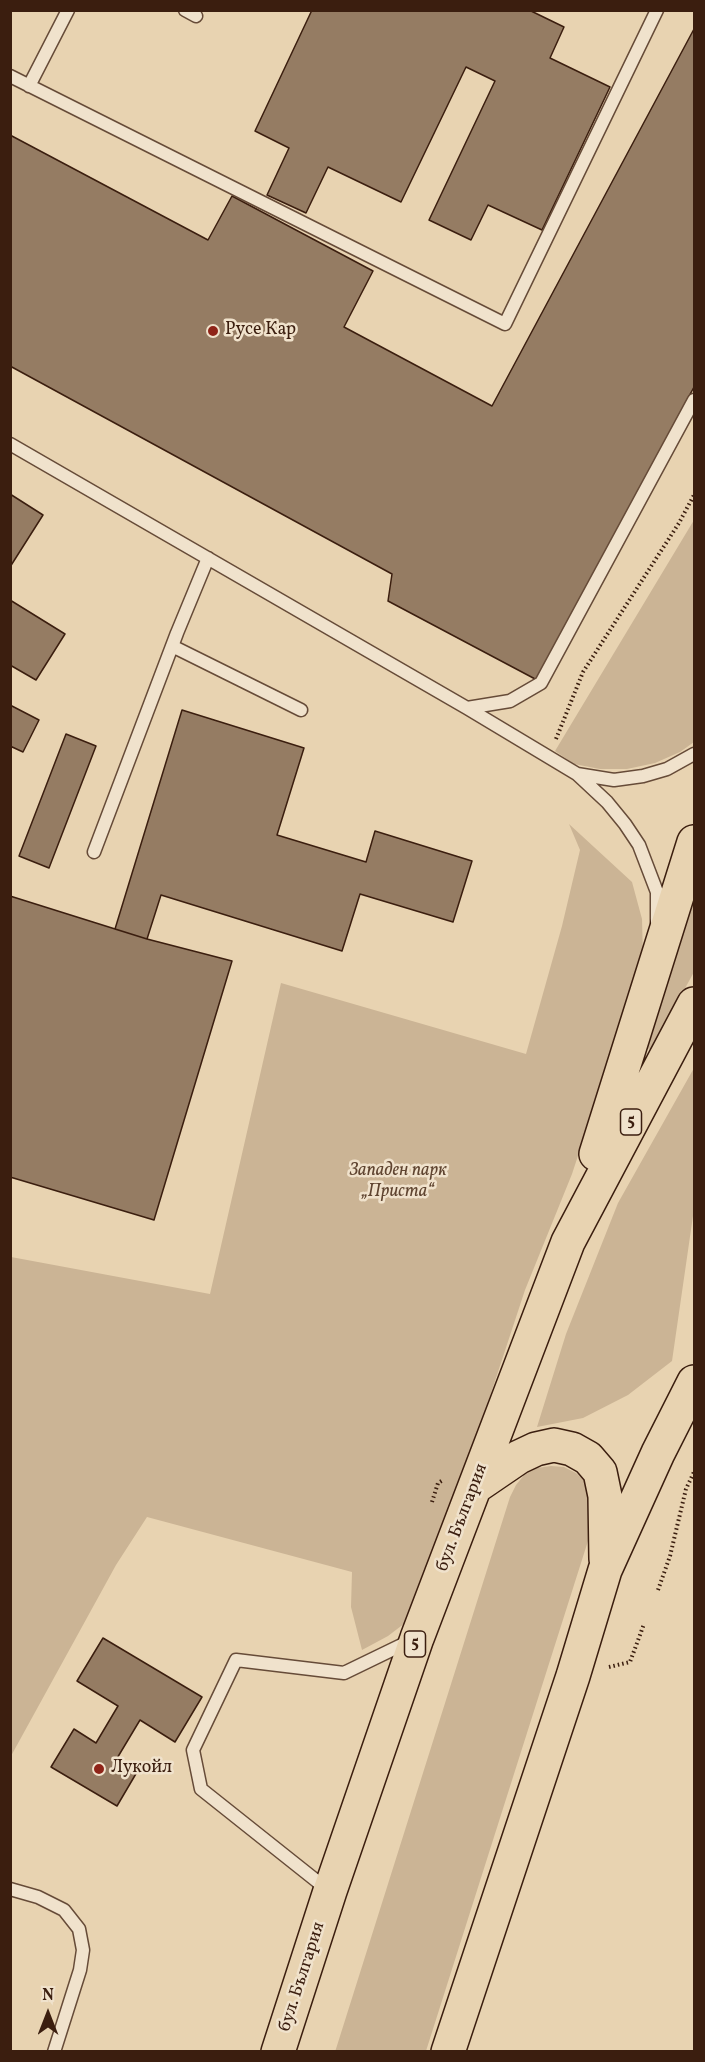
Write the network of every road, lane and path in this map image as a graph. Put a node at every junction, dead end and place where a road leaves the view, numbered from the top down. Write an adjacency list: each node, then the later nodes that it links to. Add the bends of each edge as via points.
1 (68, 10): 4 (lane)
2 (657, 10): 4 (lane, via 505,324)
3 (10, 76): 4 (lane)
4 (29, 86)
5 (694, 400): 10 (lane, via 541,683 510,701)
6 (10, 444): 8 (lane)
7 (694, 495): 13 (path, via 582,672)
8 (208, 558): 9 (lane); 10 (lane)
9 (172, 646): 11 (lane); 16 (lane)
10 (467, 708): 13 (lane)
11 (301, 710)
12 (694, 754): 14 (lane, via 667,769 643,776 614,780)
13 (548, 757): 14 (lane)
14 (577, 774): 17 (lane, via 626,824 649,869 657,892)
15 (694, 843): 17 (highway)
16 (94, 852)
17 (653, 976): 19 (highway)
18 (694, 1004): 19 (highway, бул. България / 5)
19 (568, 1242): 22 (highway, бул. България / 5)
20 (694, 1382): 23 (highway)
21 (694, 1472): 24 (path)
22 (475, 1487): 23 (highway, via 536,1449 554,1445 588,1458 600,1472 605,1496); 26 (highway, бул. България / 5)
23 (605, 1570): 32 (highway)
24 (658, 1590)
25 (644, 1624): 27 (path)
26 (417, 1638): 29 (highway, бул. България / 5); 29 (lane, via 344,1673 236,1660 193,1750 201,1789)
27 (630, 1662)
28 (10, 1889): 30 (lane, via 64,1910 79,1929 83,1950 80,1970)
29 (330, 1892): 31 (highway, бул. България / 5)
30 (54, 2052)
31 (278, 2052)
32 (447, 2052)

